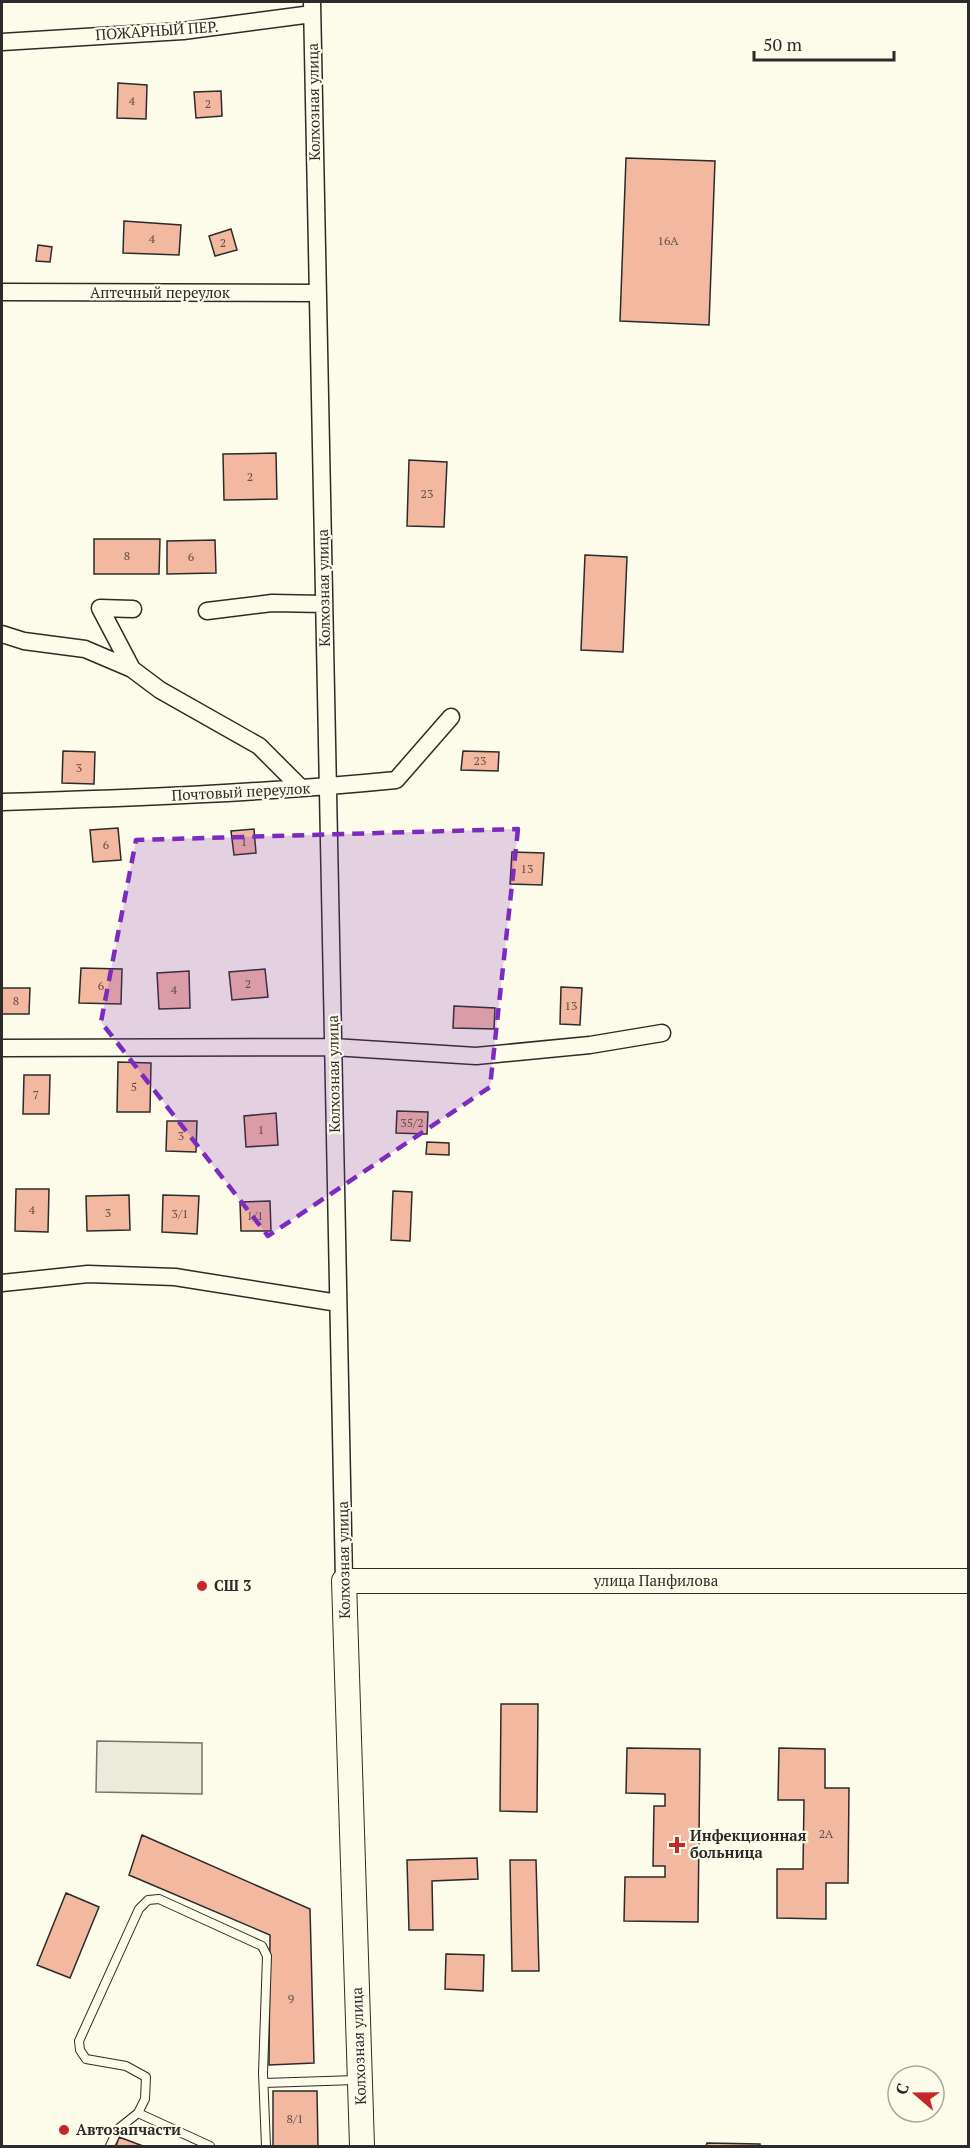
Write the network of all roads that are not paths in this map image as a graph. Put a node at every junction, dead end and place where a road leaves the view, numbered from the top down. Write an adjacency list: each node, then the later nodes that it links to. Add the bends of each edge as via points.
1 (312, 8): 2 (street, ПОЖАРНЫЙ ПЕР., via 183,31); 4 (street, Колхозная улица)
2 (2, 42)
3 (2, 292): 4 (street, Аптечный переулок)
4 (318, 293): 5 (street, Колхозная улица)
5 (324, 604): 7 (street, via 272,603); 11 (street, Колхозная улица)
6 (133, 609): 9 (street, via 100,608)
7 (207, 611)
8 (2, 634): 9 (street, via 85,649)
9 (132, 669): 12 (street, via 160,690 259,746)
10 (451, 717): 11 (street, Почтовый переулок, via 396,780)
11 (328, 787): 12 (street, Почтовый переулок); 15 (street, Колхозная улица)
12 (302, 788): 13 (street, Почтовый переулок)
13 (2, 802)
14 (662, 1033): 15 (street, via 476,1056)
15 (333, 1047): 16 (street); 18 (street, Колхозная улица)
16 (2, 1048)
17 (2, 1283): 18 (street, via 88,1274 176,1277)
18 (338, 1303): 19 (street, Колхозная улица)
19 (344, 1581): 20 (street, улица Панфилова); 21 (street, Колхозная улица)
20 (969, 1581)
21 (360, 2080): 22 (lane); 27 (street, Колхозная улица)
22 (264, 2083): 23 (lane, via 267,1956 262,1946 159,1899 148,1900 139,1909 79,2041 86,2059 126,2066 146,2077 145,2099); 26 (lane)
23 (138, 2113): 24 (lane, via 118,2129); 25 (lane)
24 (110, 2146)
25 (210, 2146)
26 (266, 2146)
27 (362, 2146)

